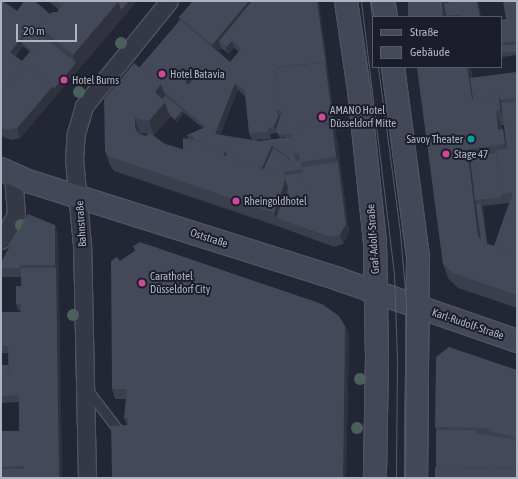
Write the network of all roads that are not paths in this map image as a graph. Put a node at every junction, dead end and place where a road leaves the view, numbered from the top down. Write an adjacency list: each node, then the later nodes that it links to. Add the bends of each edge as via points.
1 (169, 1): 7 (street, Bahnstraße, via 84,106 76,133 74,159)
2 (346, 1): 9 (main road, Graf-Adolf-Straße, via 360,90 375,243)
3 (383, 1): 4 (main road)
4 (386, 16)
5 (393, 68): 10 (main road, via 416,234)
6 (7, 172): 7 (main road, Oststraße); 8 (street, via 16,215)
7 (79, 196): 9 (main road, Oststraße); 12 (street, Bahnstraße)
8 (1, 240)
9 (376, 293): 10 (main road, Oststraße); 15 (main road, Graf-Adolf-Straße)
10 (418, 307): 11 (main road, Karl-Rudolf-Straße); 16 (main road)
11 (517, 341)
12 (86, 387): 13 (lane); 14 (street, Bahnstraße)
13 (122, 435)
14 (88, 478)
15 (375, 478)
16 (416, 478)

